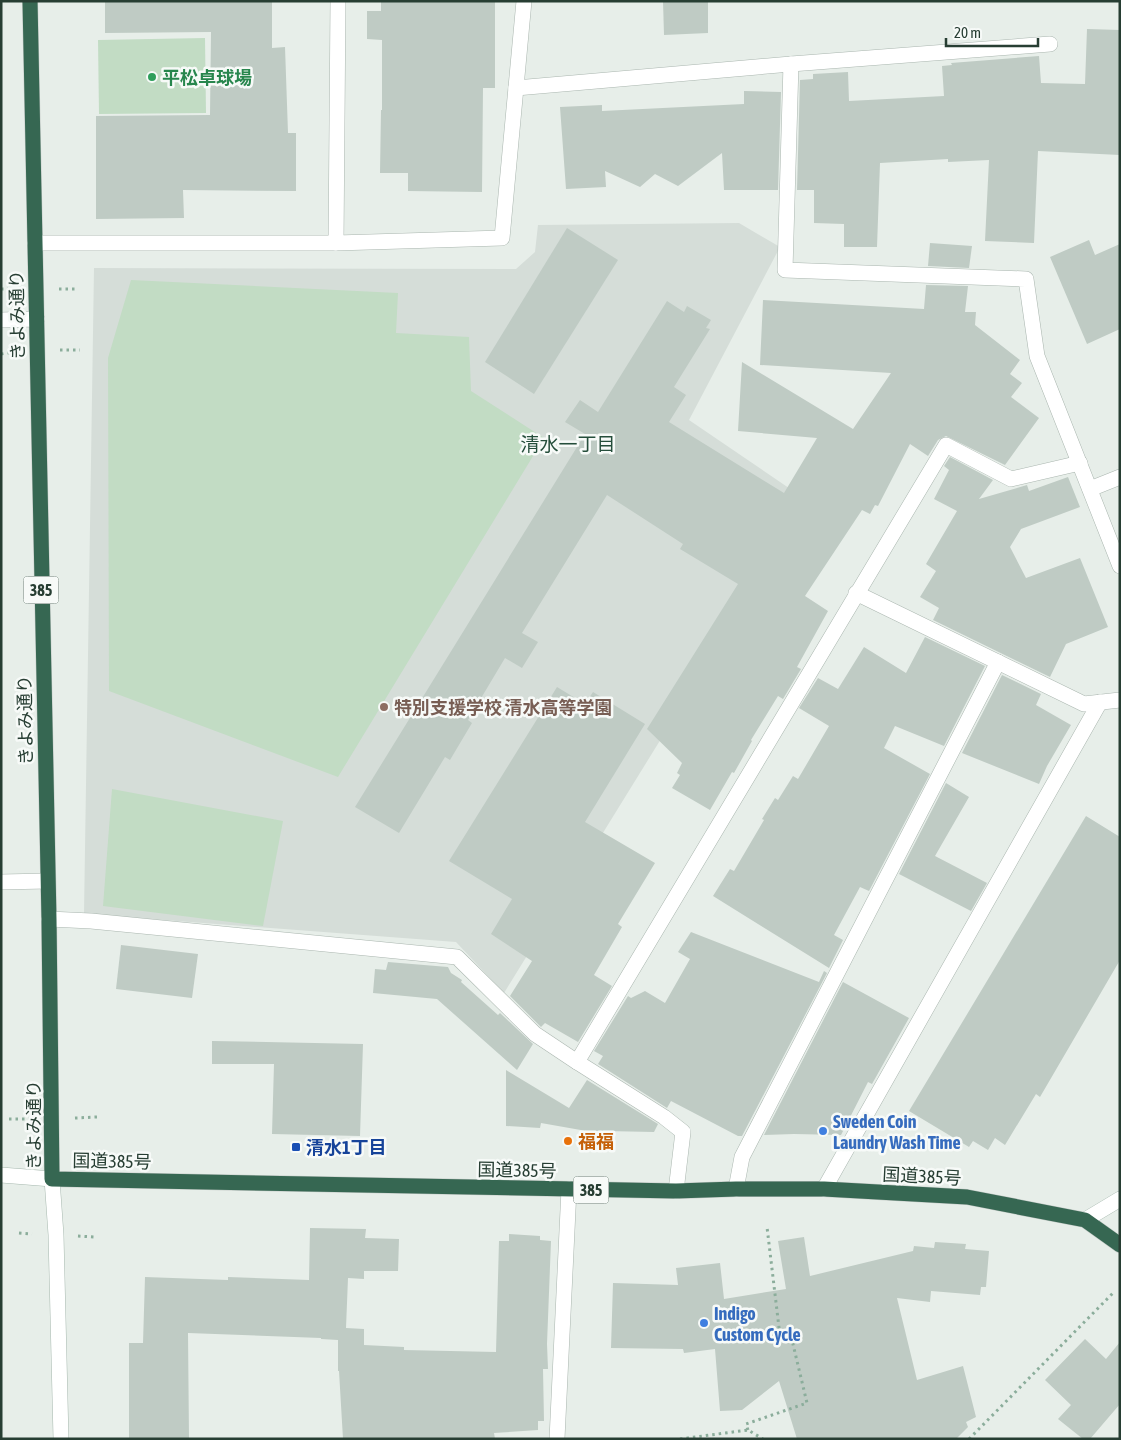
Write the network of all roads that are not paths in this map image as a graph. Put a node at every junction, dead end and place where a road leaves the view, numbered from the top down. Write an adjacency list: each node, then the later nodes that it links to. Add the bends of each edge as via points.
1 (30, 1): 7 (highway, きよみ通り / 385)
2 (338, 1): 8 (street)
3 (524, 1): 6 (street)
4 (1050, 44): 5 (street)
5 (791, 64): 6 (street); 11 (street, via 785,270 1026,279 1037,356)
6 (516, 88): 8 (street, via 502,238)
7 (35, 243): 8 (street); 9 (highway, きよみ通り / 385)
8 (336, 243)
9 (38, 319): 10 (street); 19 (highway, きよみ通り / 385)
10 (1, 320)
11 (1080, 463): 13 (street); 15 (street, via 1011,479 946,445)
12 (1120, 477): 13 (street)
13 (1090, 489): 14 (street)
14 (1120, 566)
15 (856, 593): 16 (street); 22 (street)
16 (998, 662): 18 (street, via 1084,704); 26 (street, via 742,1157)
17 (1120, 700): 18 (street)
18 (1100, 702): 27 (street)
19 (47, 881): 20 (street); 21 (highway, きよみ通り / 385)
20 (1, 882)
21 (49, 919): 22 (street, via 91,920 457,957 535,1034); 24 (highway, きよみ通り / 385)
22 (577, 1062): 28 (street, via 664,1116 683,1132)
23 (1, 1175): 24 (street)
24 (52, 1179): 25 (highway, 国道385号 / 385); 32 (street, きよみ通り)
25 (569, 1189): 28 (highway, 国道385号 / 385); 33 (street)
26 (736, 1189): 27 (highway, 国道385号 / 385); 28 (highway, 国道385号 / 385)
27 (824, 1189): 30 (highway, 国道385号 / 385, via 967,1197)
28 (676, 1191)
29 (1120, 1199): 30 (street)
30 (1085, 1220): 31 (highway, 国道385号 / 385)
31 (1120, 1245)
32 (60, 1439)
33 (557, 1439)

